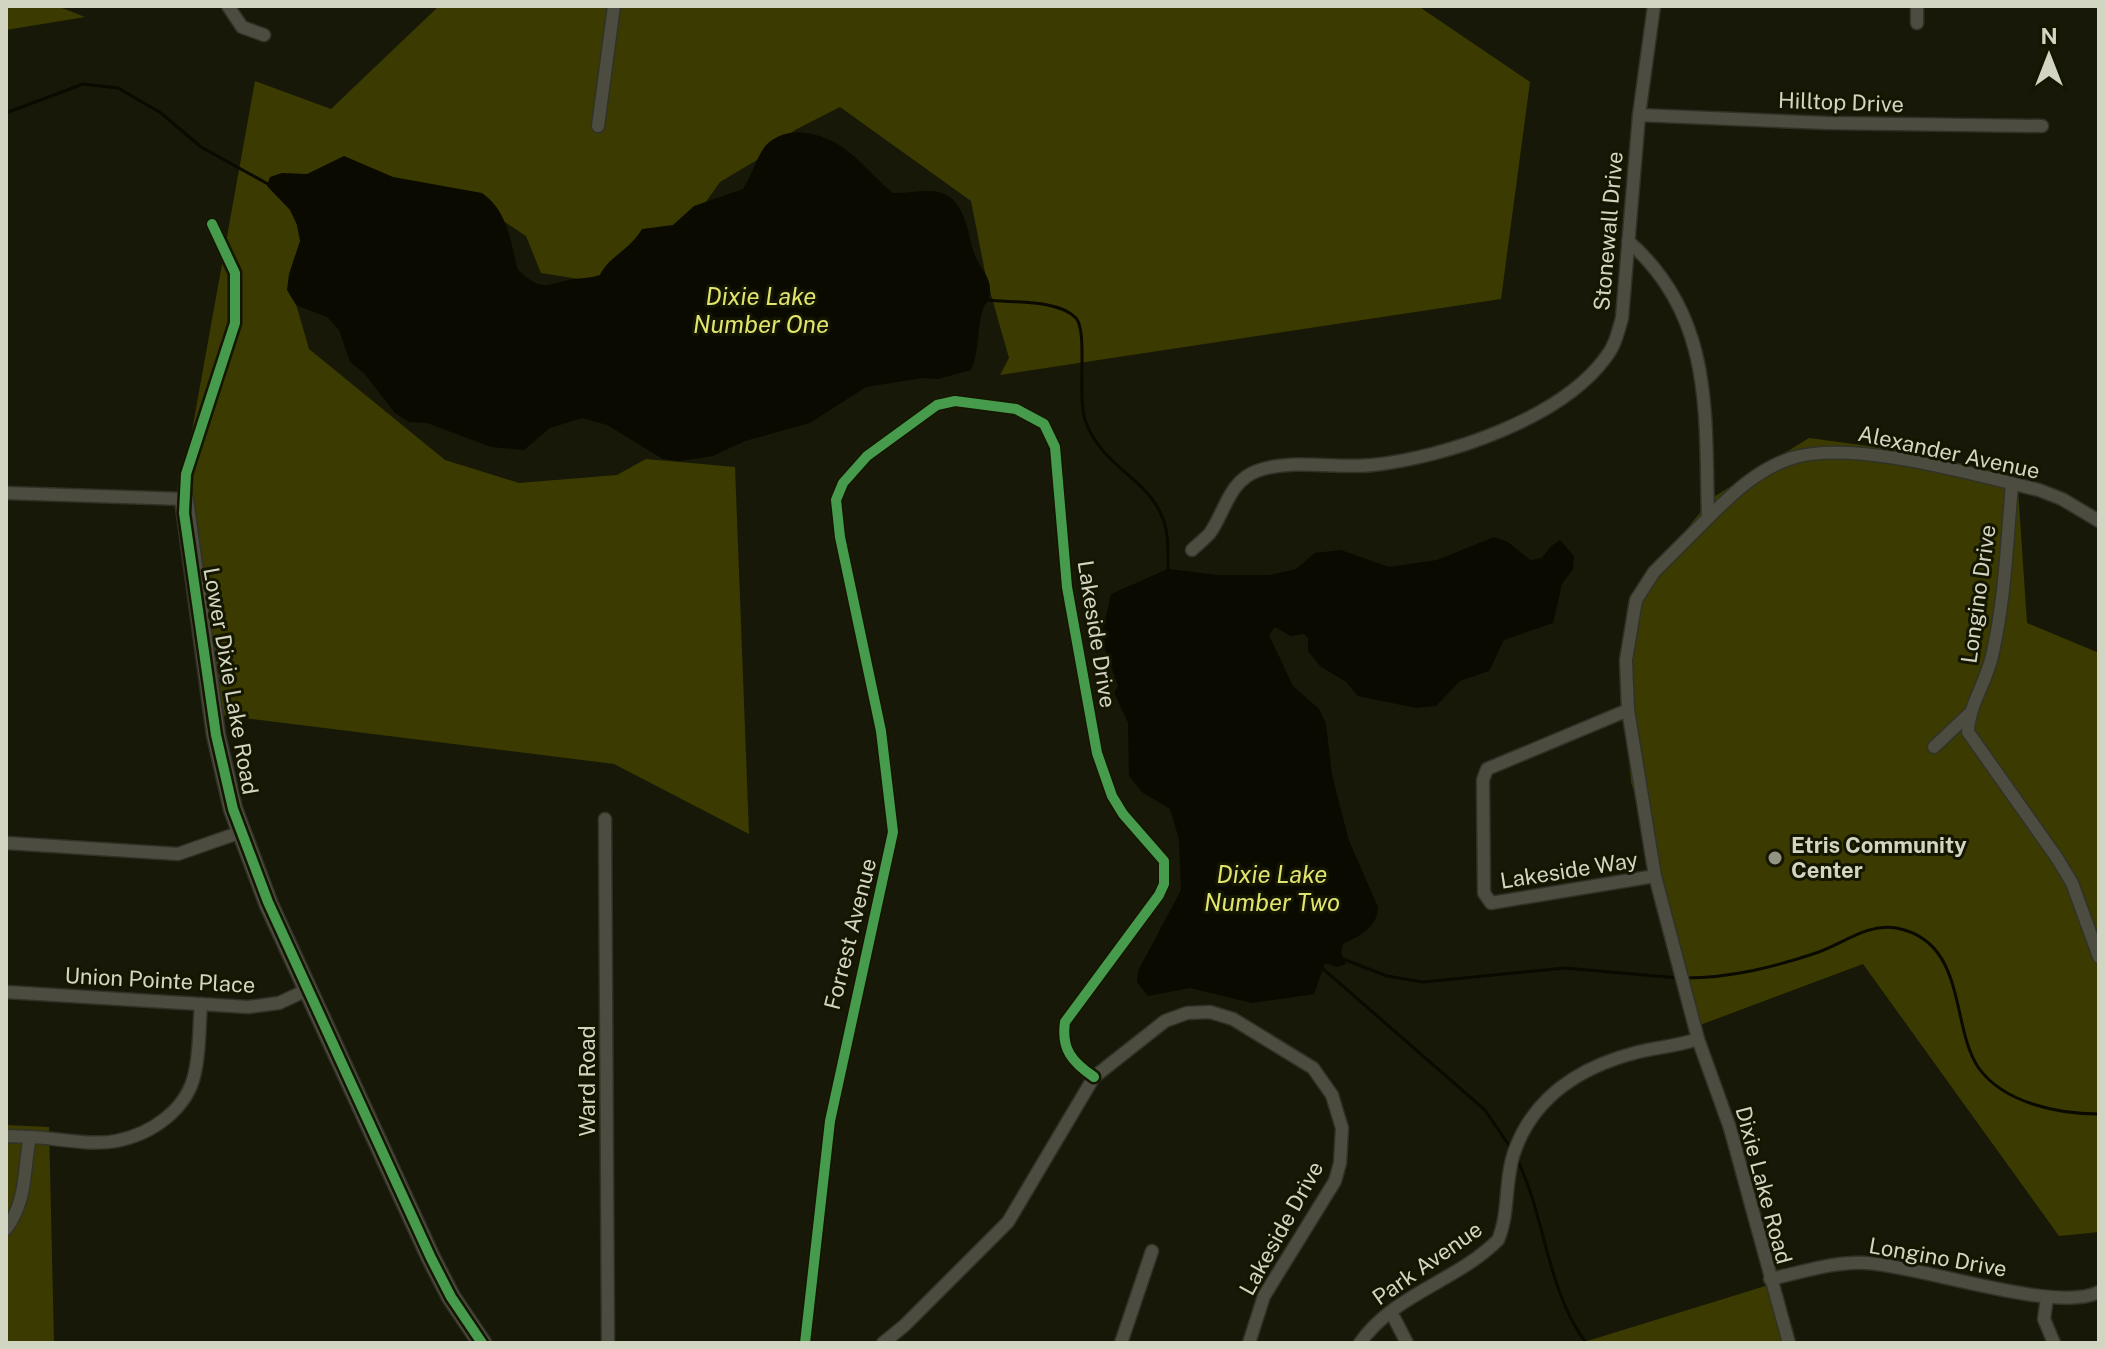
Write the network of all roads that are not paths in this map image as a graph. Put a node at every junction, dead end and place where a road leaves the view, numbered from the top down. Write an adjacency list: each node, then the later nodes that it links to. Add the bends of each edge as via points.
1 (228, 6): 6 (street, via 242,27)
2 (614, 6): 8 (street)
3 (1654, 6): 7 (street, Stonewall Drive)
4 (1917, 6): 5 (street)
5 (1917, 23)
6 (264, 35)
7 (1639, 115): 9 (street, Hilltop Drive); 11 (street, Stonewall Drive)
8 (598, 126)
9 (2042, 126)
10 (212, 224): 14 (street, Lower Dixie Lake Road, via 235,273 235,323 186,474)
11 (1628, 241): 15 (street, via 1667,281 1692,334 1705,409); 18 (street, Stonewall Drive, via 1622,318 1614,343 1598,368 1549,409 1519,424 1406,460 1257,471 1235,486 1209,533)
12 (2012, 484): 15 (street, Alexander Avenue, via 1864,453 1822,452 1763,471); 16 (street, Alexander Avenue, via 2062,499); 20 (street, Longino Drive, via 1993,654)
13 (6, 493): 14 (street)
14 (184, 499): 23 (street, Lower Dixie Lake Road, via 216,735)
15 (1708, 518): 19 (street, via 1654,572 1636,600 1626,660)
16 (2099, 521)
17 (840, 537): 31 (street, Lakeside Drive, via 836,500 843,483 867,456 937,405 955,401 1016,409 1044,424 1055,447 1067,587 1097,753 1112,796 1159,852 1166,872 1159,895 1065,1022 1067,1054); 42 (street, Forrest Avenue, via 881,731 893,832 830,1121)
18 (1192, 550)
19 (1628, 710): 25 (street); 25 (street, Lakeside Way, via 1487,769 1484,893 1491,903)
20 (1969, 714): 21 (street); 26 (street, via 1973,743 2072,883)
21 (1934, 747)
22 (605, 819): 41 (street, Ward Road)
23 (241, 832): 24 (street, via 178,854); 27 (street, Lower Dixie Lake Road)
24 (6, 843)
25 (1655, 876): 30 (street)
26 (2099, 957)
27 (309, 989): 29 (street, Union Pointe Place, via 279,1003); 40 (street, Lower Dixie Lake Road, via 431,1258)
28 (6, 992): 29 (street, Union Pointe Place)
29 (201, 1004): 33 (street, via 195,1073 187,1096 172,1113 150,1129 115,1141)
30 (1698, 1039): 36 (street, Dixie Lake Road, via 1730,1128); 39 (street, Park Avenue, via 1612,1060 1551,1093 1529,1120 1515,1151 1498,1240)
31 (1094, 1077): 43 (street, via 1008,1222); 45 (street, Lakeside Drive, via 1165,1021 1210,1012 1301,1057 1332,1095 1342,1137 1335,1181 1264,1296)
32 (6, 1136): 33 (street)
33 (30, 1137): 34 (street, via 26,1185)
34 (6, 1229)
35 (1152, 1251): 44 (street)
36 (1770, 1279): 38 (street, Longino Drive, via 1866,1263); 48 (street, Dixie Lake Road)
37 (2099, 1292): 38 (street, Longino Drive, via 2086,1298)
38 (2047, 1298): 49 (street, via 2044,1319)
39 (1391, 1312): 46 (street, Park Avenue); 47 (street)
40 (482, 1343)
41 (608, 1343)
42 (805, 1343)
43 (883, 1343)
44 (1121, 1343)
45 (1249, 1343)
46 (1360, 1343)
47 (1407, 1343)
48 (1789, 1343)
49 (2054, 1343)

